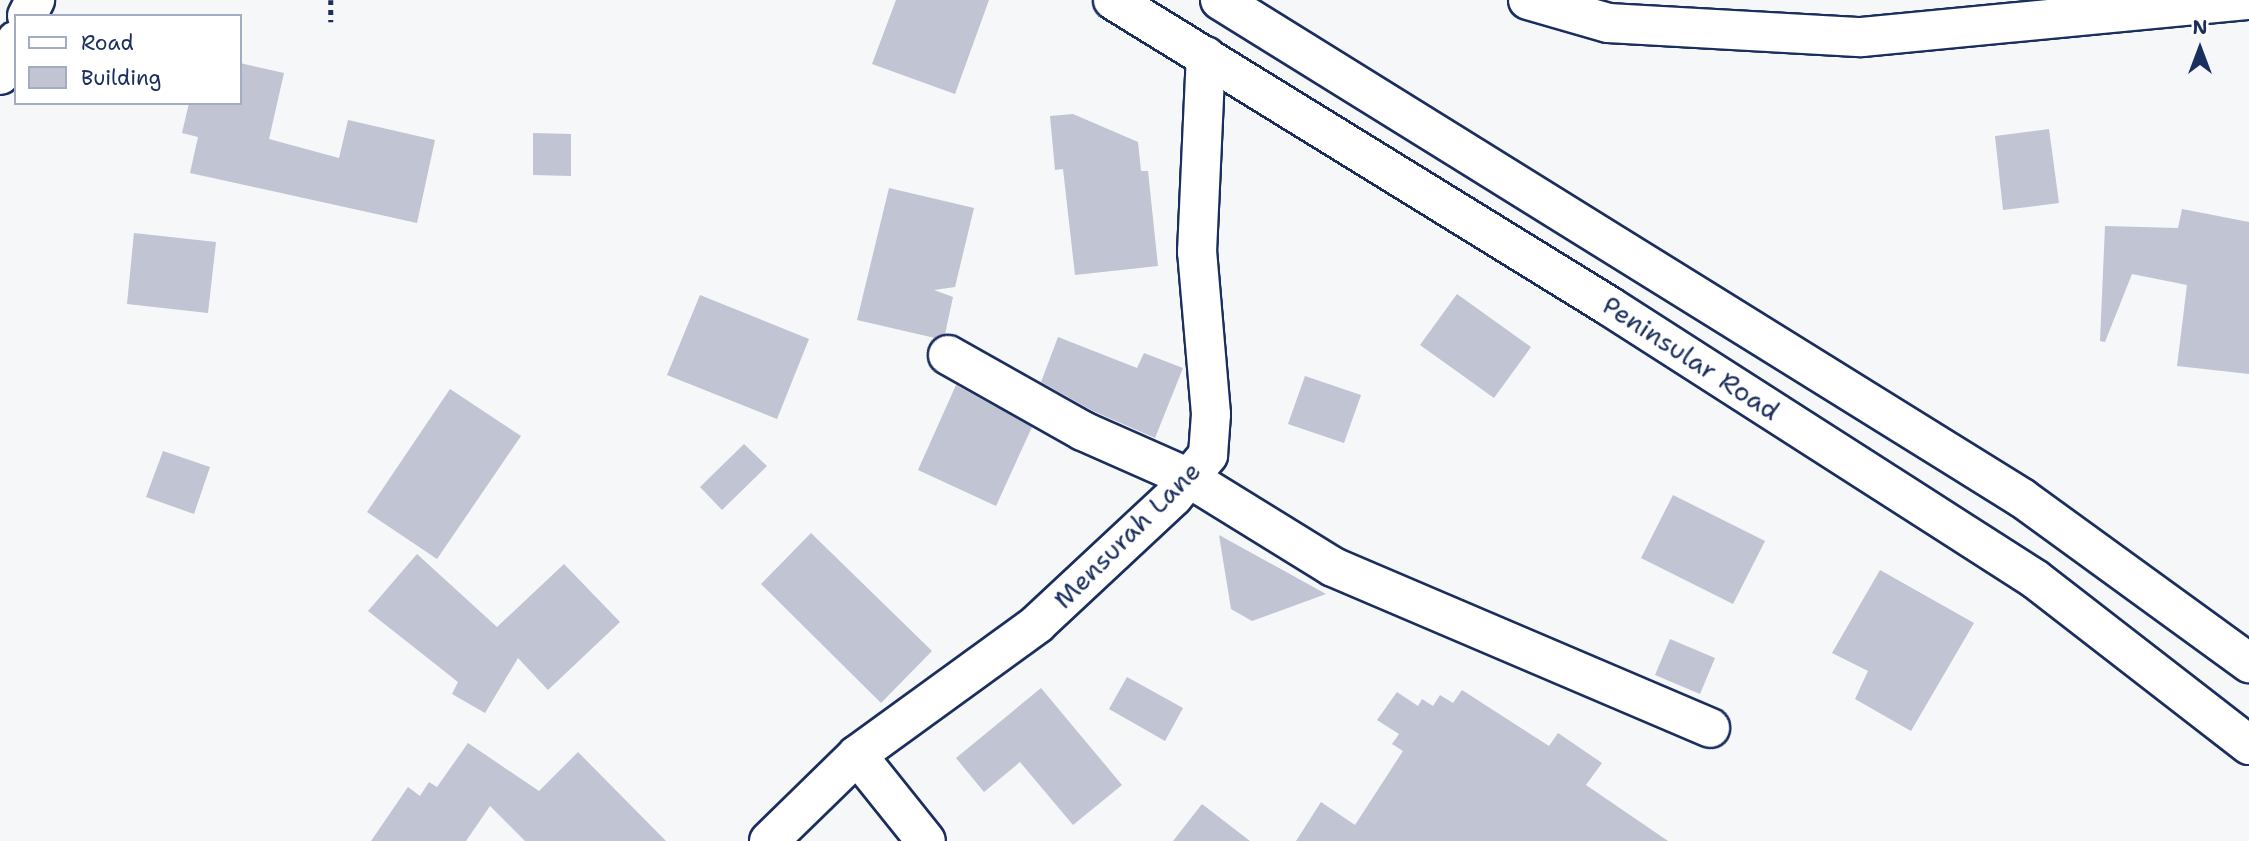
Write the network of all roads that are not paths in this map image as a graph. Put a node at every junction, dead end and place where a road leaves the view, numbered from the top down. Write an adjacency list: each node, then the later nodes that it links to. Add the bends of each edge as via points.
1 (1113, 0): 6 (street, Peninsular Road)
2 (1220, 0): 10 (street, Peninsular Road, via 2022,498)
3 (1528, 0): 4 (street, via 1608,23 1862,37)
4 (2249, 0)
5 (14, 45): 7 (street)
6 (1206, 56): 9 (street, Mensurah Lane, via 1197,252 1211,415 1208,455); 12 (street, Peninsular Road, via 1609,306 2035,579)
7 (0, 75)
8 (948, 355): 9 (street, via 1083,432)
9 (1189, 478): 11 (street, via 1333,567); 13 (street, Mensurah Lane, via 1037,624)
10 (2249, 663)
11 (1710, 728)
12 (2249, 745)
13 (857, 755): 14 (street, Mensurah Lane); 15 (street)
14 (769, 841)
15 (926, 841)

